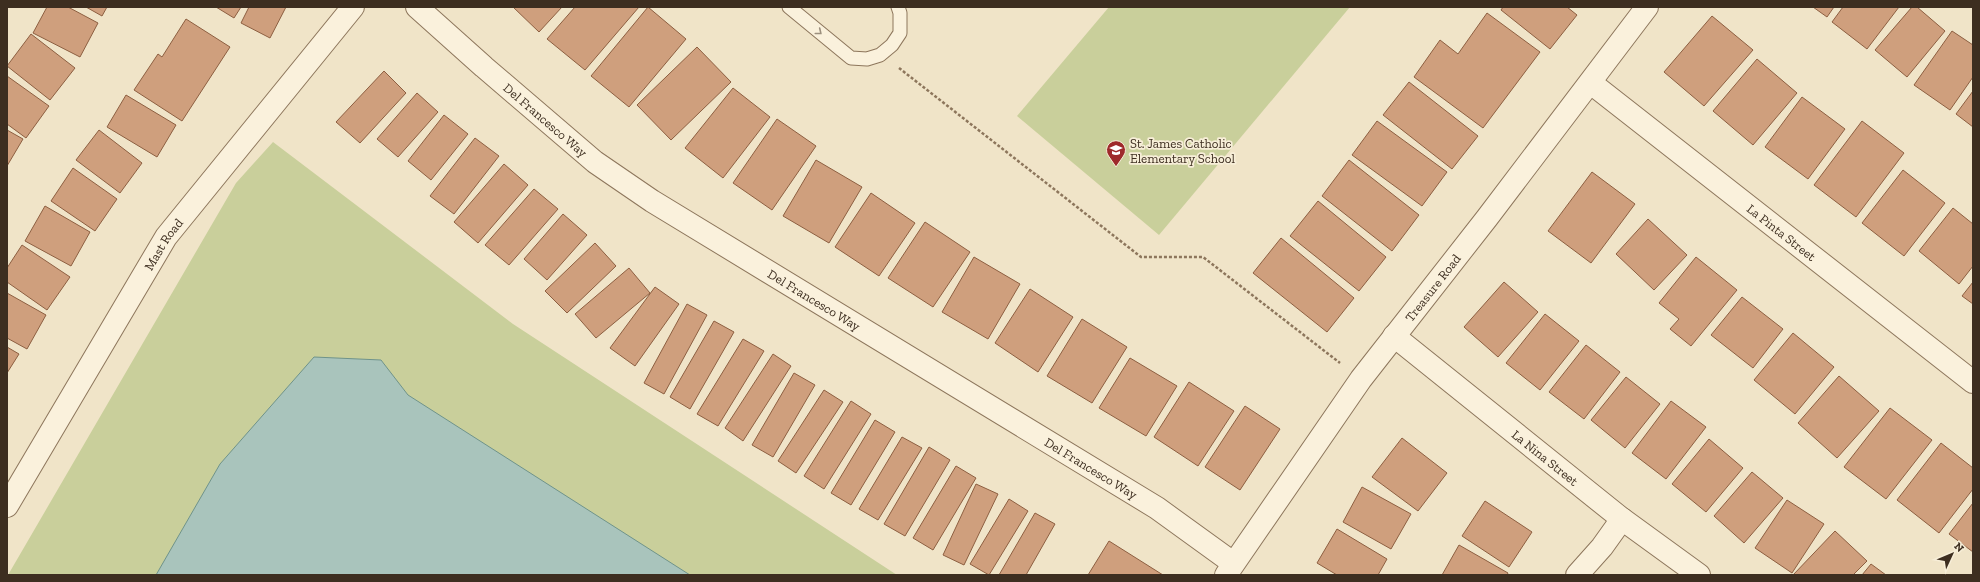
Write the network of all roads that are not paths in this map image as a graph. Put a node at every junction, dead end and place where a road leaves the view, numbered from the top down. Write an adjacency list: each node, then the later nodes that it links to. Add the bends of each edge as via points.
1 (353, 7): 9 (street, Mast Road, via 166,237)
2 (417, 7): 11 (street, Del Francesco Way, via 595,162 633,188 1157,508)
3 (789, 7): 4 (lane, one-way to 4, via 851,58 866,59 880,55 892,45 900,33)
4 (898, 7)
5 (1647, 7): 6 (street, Treasure Road)
6 (1591, 83): 7 (street, Treasure Road); 8 (street, La Pinta Street)
7 (1394, 336): 10 (street, La Nina Street); 11 (street, Treasure Road, via 1361,379)
8 (1973, 382)
9 (7, 506)
10 (1622, 519): 12 (street); 13 (street, La Nina Street)
11 (1230, 569)
12 (1577, 575)
13 (1699, 575)

